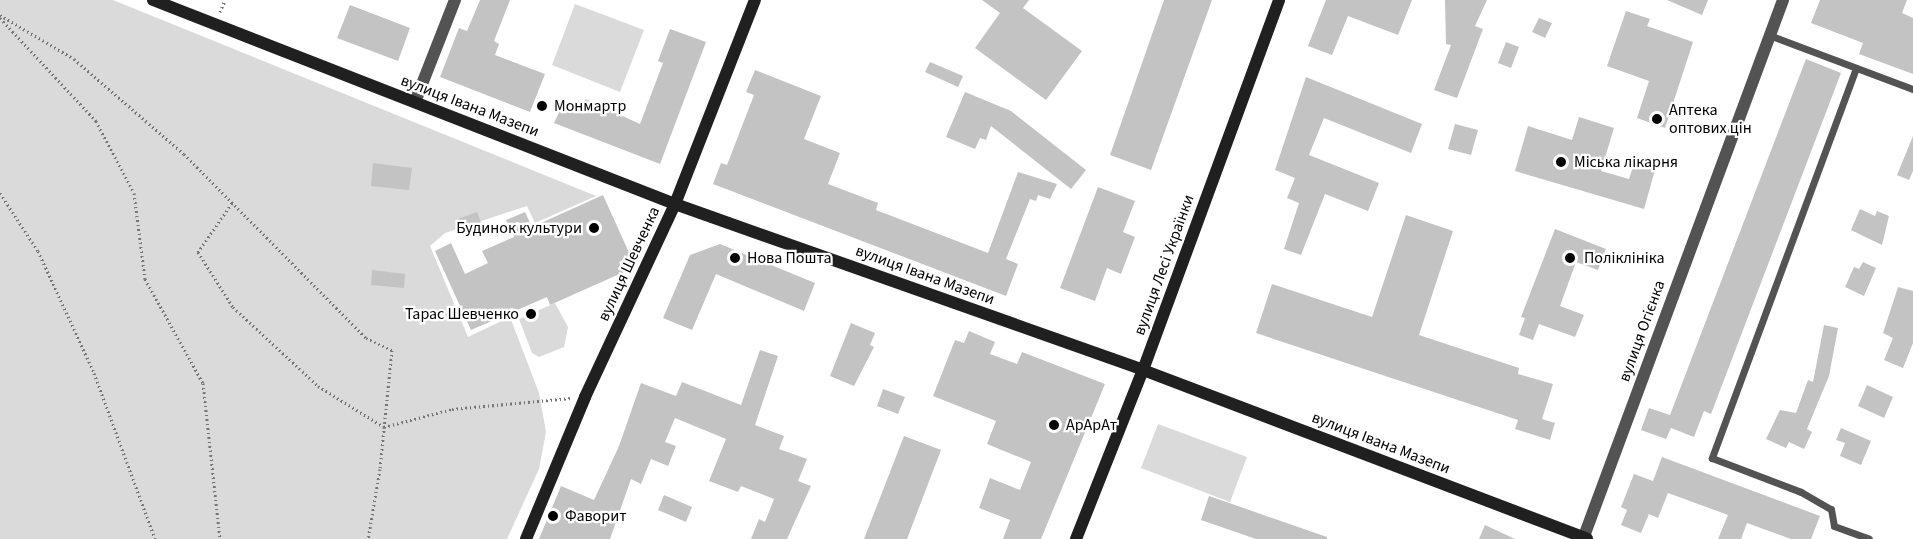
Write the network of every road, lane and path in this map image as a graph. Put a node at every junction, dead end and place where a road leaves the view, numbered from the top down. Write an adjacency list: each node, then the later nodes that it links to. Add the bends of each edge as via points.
1 (153, 0): 10 (street, вулиця Івана Мазепи)
2 (455, 0): 10 (street)
3 (755, 0): 13 (street, вулиця Шевченка)
4 (1279, 0): 14 (street, вулиця Лесі Українки)
5 (1783, 0): 7 (street, вулиця Огієнка)
6 (0, 17): 12 (path, via 74,58 184,154); 18 (path, via 96,121 134,193 145,279 203,383)
7 (1769, 35): 8 (lane); 22 (street, вулиця Огієнка)
8 (1856, 68): 9 (lane); 23 (lane, via 1712,458 1801,492 1831,509 1834,526)
9 (1913, 89)
10 (415, 102): 13 (street, вулиця Івана Мазепи)
11 (0, 193): 17 (path, via 38,251 89,363)
12 (232, 203): 16 (path, via 366,338 392,350); 16 (path, via 198,252 233,306 318,386)
13 (675, 204): 14 (street, вулиця Івана Мазепи); 15 (street, вулиця Шевченка)
14 (1143, 370): 21 (street, вулиця Лесі Українки); 22 (street, вулиця Івана Мазепи)
15 (585, 397): 16 (path, via 452,410); 20 (street, вулиця Шевченка)
16 (384, 427): 19 (path)
17 (155, 539)
18 (220, 539)
19 (368, 539)
20 (526, 539)
21 (1076, 539)
22 (1584, 539)
23 (1869, 539)

